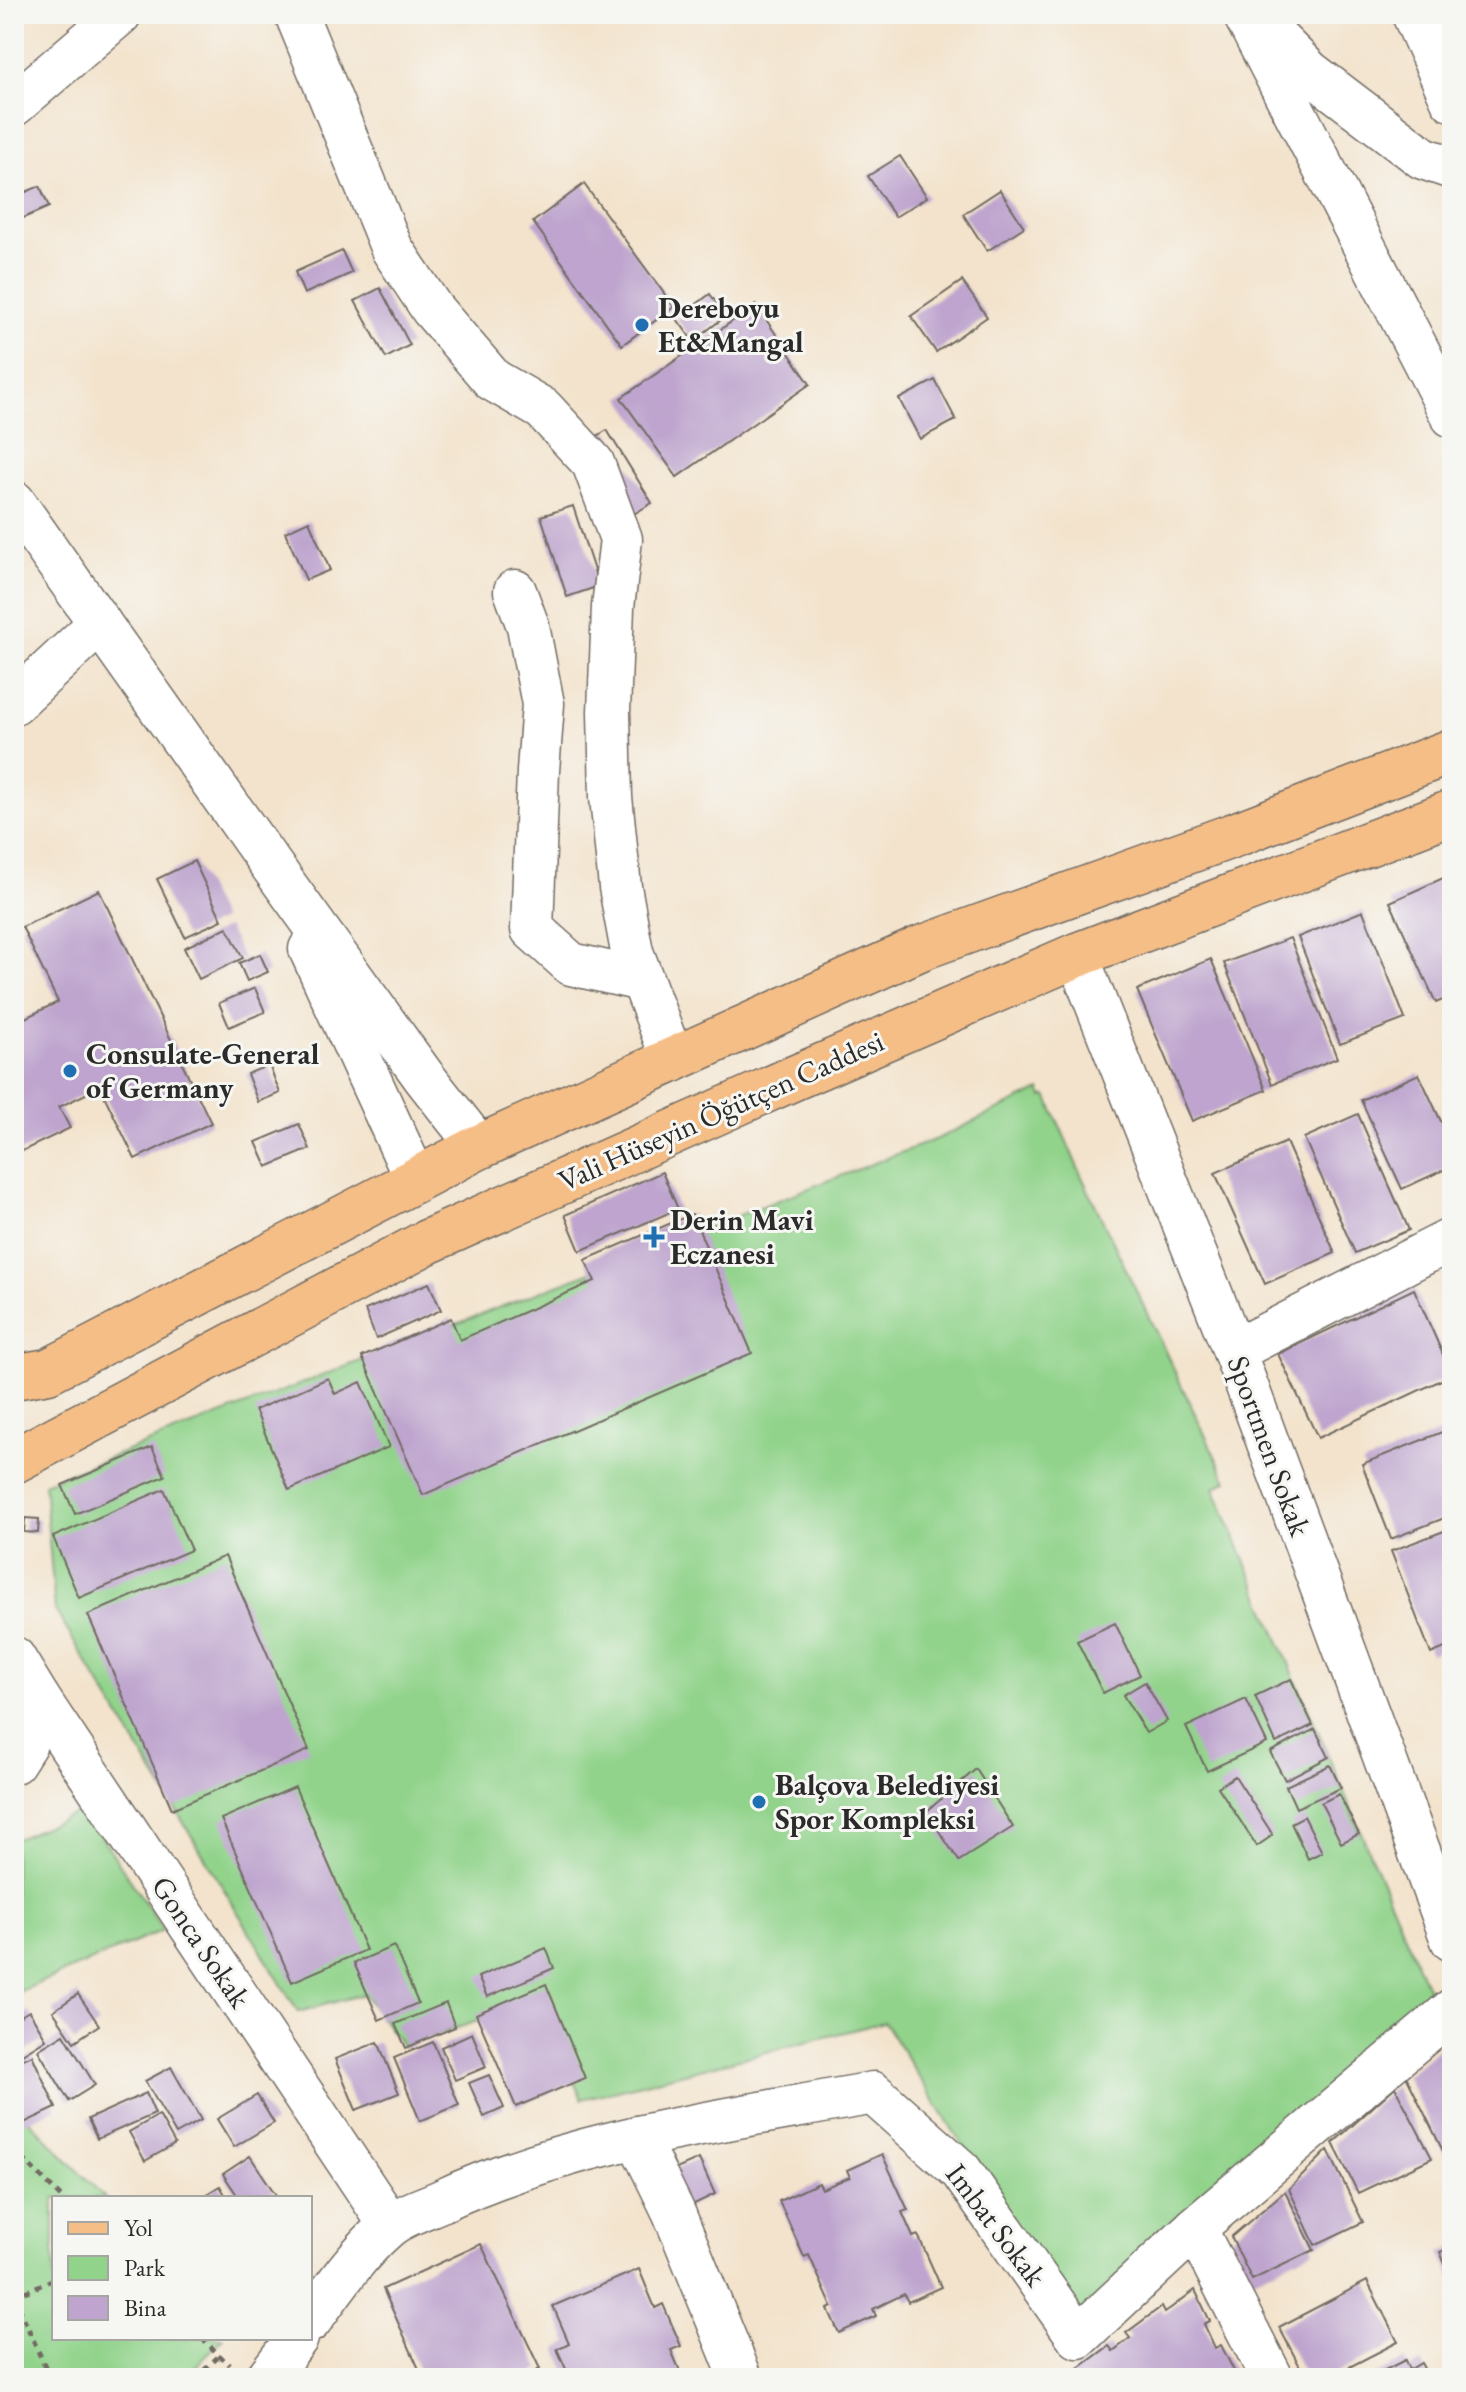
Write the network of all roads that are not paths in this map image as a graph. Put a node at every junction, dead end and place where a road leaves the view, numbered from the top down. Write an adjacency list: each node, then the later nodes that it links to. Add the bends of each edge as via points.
1 (120, 14): 7 (street)
2 (296, 14): 18 (street, via 392,249 432,309 493,380 543,409 593,463 621,539 612,622 611,797 620,887)
3 (1244, 14): 9 (street)
4 (1251, 14): 8 (street, via 1310,72)
5 (1413, 14): 6 (street)
6 (1452, 100)
7 (14, 105)
8 (1442, 154)
9 (1452, 416)
10 (14, 502): 12 (street)
11 (515, 591): 18 (street, via 528,626 543,704 532,929 571,964)
12 (100, 623): 13 (street); 16 (street)
13 (14, 703)
14 (1452, 751): 19 (main road, via 921,948)
15 (1452, 812): 17 (main road, Vali Hüseyin Öğütçen Caddesi)
16 (266, 858): 20 (street); 21 (street)
17 (1077, 955): 22 (main road, Vali Hüseyin Öğütçen Caddesi); 24 (street, Sportmen Sokak)
18 (642, 980): 19 (street)
19 (673, 1061): 20 (main road)
20 (479, 1147): 21 (main road); 22 (main road)
21 (415, 1178): 25 (main road, via 48,1371)
22 (427, 1242): 26 (main road, Vali Hüseyin Öğütçen Caddesi)
23 (1450, 1247): 24 (street)
24 (1234, 1351): 29 (street, Sportmen Sokak)
25 (14, 1377)
26 (14, 1461)
27 (23, 1679): 28 (street, via 26,1743); 32 (street, Gonca Sokak)
28 (14, 1762)
29 (1452, 1940)
30 (1452, 2010): 33 (street, Imbat Sokak)
31 (637, 2137): 32 (street, Imbat Sokak, via 539,2163); 33 (street, Imbat Sokak, via 873,2093 961,2171 1078,2337); 37 (street)
32 (390, 2225): 34 (street)
33 (1195, 2228): 38 (street)
34 (312, 2318)
35 (294, 2340): 36 (street)
36 (251, 2374)
37 (741, 2378)
38 (1272, 2378)

